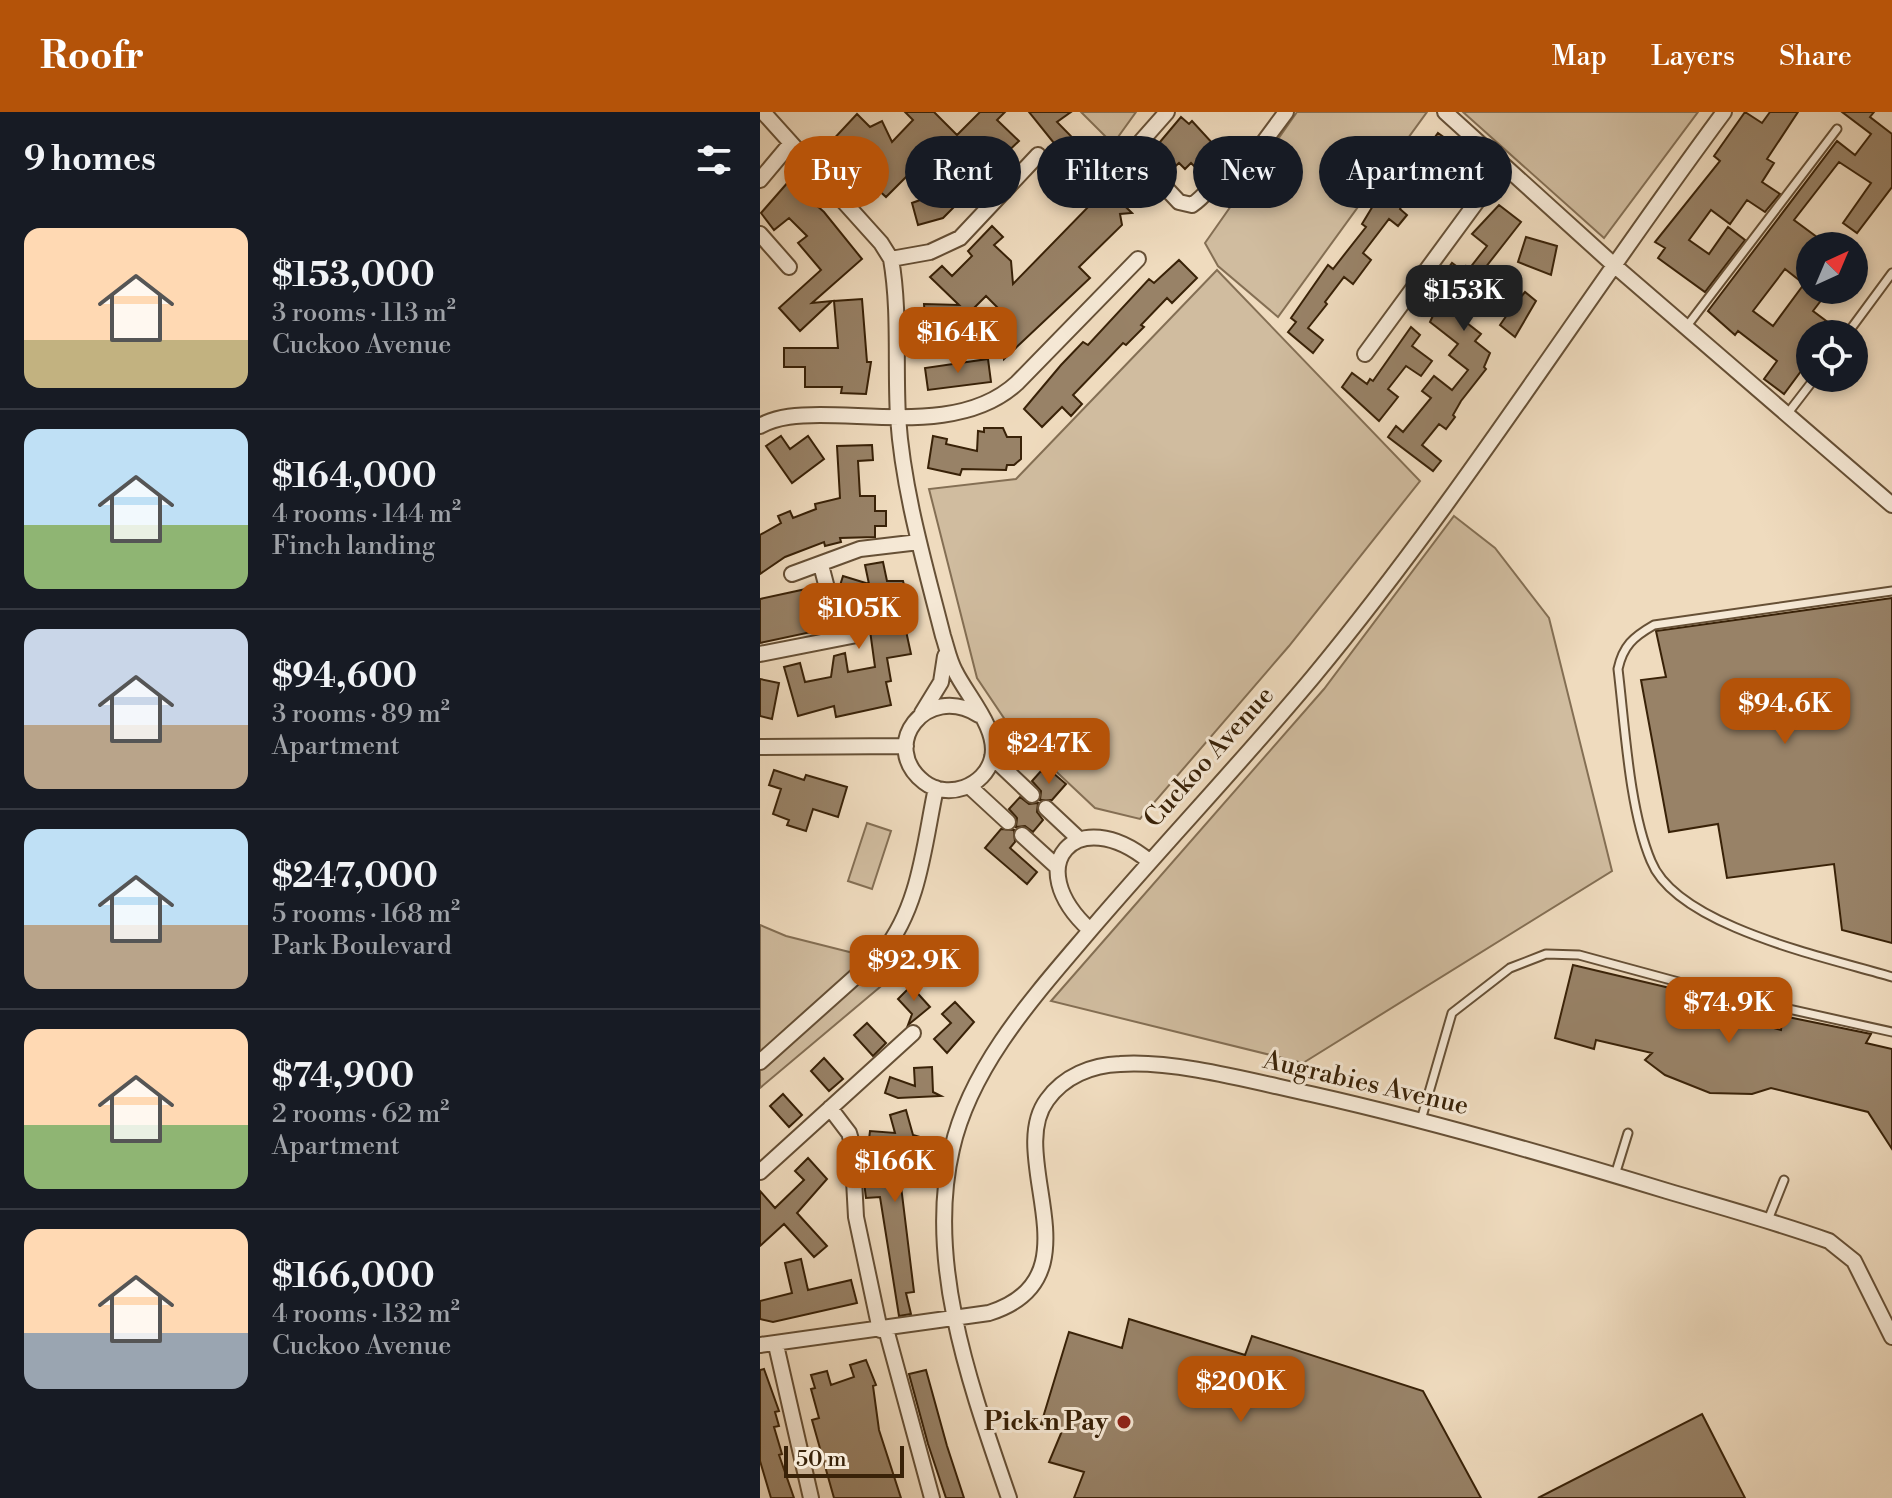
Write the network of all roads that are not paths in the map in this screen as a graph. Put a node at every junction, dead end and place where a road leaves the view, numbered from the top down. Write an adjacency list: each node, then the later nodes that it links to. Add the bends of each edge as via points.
1 (763, 112): 7 (street)
2 (1167, 112): 3 (street, via 1137,146 1136,156 1179,202 1192,205 1223,173 1246,166)
3 (1286, 112)
4 (1445, 112): 8 (street)
5 (1724, 112): 18 (street, Cuckoo Avenue)
6 (1837, 129): 22 (lane)
7 (785, 136)
8 (1471, 136)
9 (784, 151): 12 (street)
10 (1037, 156): 16 (street, via 960,238 930,252)
11 (1512, 174): 18 (street)
12 (760, 180)
13 (850, 208): 16 (street)
14 (1472, 208): 23 (street)
15 (760, 234): 19 (street)
16 (891, 259): 26 (street)
17 (1138, 259): 26 (street, via 1007,392 974,406)
18 (1615, 266): 22 (street); 49 (street, Cuckoo Avenue, via 1369,606)
19 (789, 267)
20 (1892, 273): 21 (lane)
21 (1857, 320)
22 (1687, 326): 25 (street)
23 (1365, 354)
24 (1804, 392): 25 (lane)
25 (1788, 413): 28 (street)
26 (898, 418): 27 (street, via 802,415); 29 (street)
27 (760, 426)
28 (1892, 505)
29 (919, 542): 30 (street, via 860,549); 34 (street)
30 (821, 565): 31 (street); 35 (street)
31 (792, 574)
32 (1892, 591): 52 (lane, via 1654,625 1630,640 1618,669 1640,821 1651,862 1665,885 1724,922 1771,942)
33 (857, 635): 35 (street)
34 (943, 635): 37 (street, via 946,666); 38 (street, via 952,666)
35 (840, 638): 36 (street)
36 (760, 654)
37 (921, 715): 38 (street, via 947,704); 39 (street)
38 (979, 715): 41 (street, via 988,727)
39 (906, 746): 40 (street); 43 (street, via 915,773)
40 (760, 747)
41 (992, 757): 42 (street, via 980,779); 44 (street)
42 (969, 786): 43 (street); 46 (street)
43 (936, 788): 55 (street, via 918,875 897,935)
44 (1032, 795)
45 (1046, 808): 48 (street)
46 (1008, 822)
47 (1022, 835): 50 (street)
48 (1079, 839): 49 (street, via 1115,839); 50 (street)
49 (1149, 861): 51 (street, Cuckoo Avenue)
50 (1056, 866): 51 (street, via 1064,899)
51 (1090, 930): 63 (street, Cuckoo Avenue, via 1013,1027 964,1109 949,1162 944,1213)
52 (1892, 977)
53 (1892, 1032): 57 (lane, via 1579,955 1546,954 1510,968 1452,1013)
54 (913, 1033): 56 (street)
55 (760, 1062)
56 (830, 1108): 59 (street); 64 (street, via 852,1143 856,1217)
57 (1421, 1120): 60 (street, Augrabies Avenue); 63 (street, Augrabies Avenue, via 1248,1080 1143,1064 1083,1071 1048,1099 1036,1126 1046,1236 1038,1271 1024,1291 1000,1309)
58 (1628, 1133): 60 (lane)
59 (760, 1172)
60 (1615, 1175): 62 (street, Augrabies Avenue)
61 (1784, 1180): 62 (lane)
62 (1768, 1220): 65 (street, Augrabies Avenue, via 1843,1249)
63 (956, 1317): 64 (street, Augrabies Avenue); 70 (street, Cuckoo Avenue, via 982,1421)
64 (883, 1330): 67 (street, Augrabies Avenue); 69 (street)
65 (1892, 1337)
66 (760, 1345): 67 (street, Augrabies Avenue)
67 (776, 1345): 68 (street)
68 (811, 1498)
69 (932, 1498)
70 (1009, 1498)

